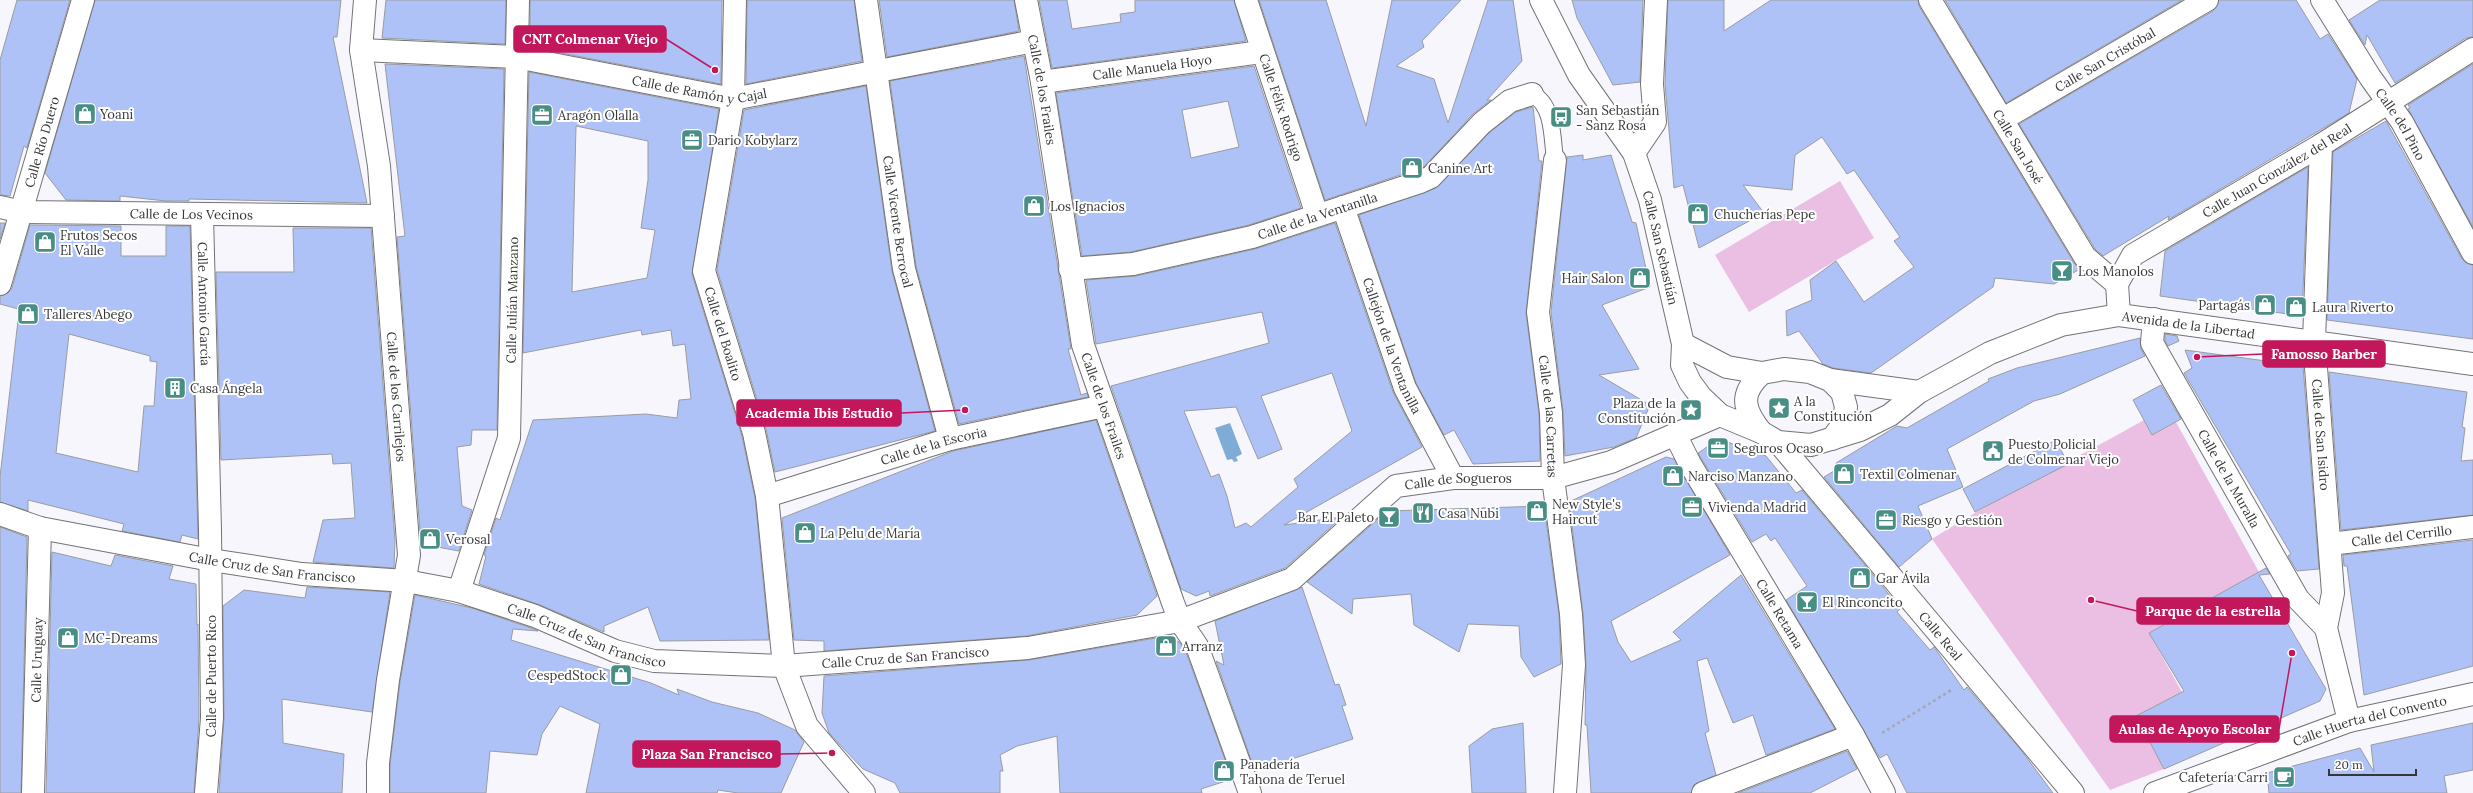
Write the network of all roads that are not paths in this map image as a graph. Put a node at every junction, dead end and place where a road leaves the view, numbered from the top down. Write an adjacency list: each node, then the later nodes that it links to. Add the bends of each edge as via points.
1 (83, 0): 29 (street, Calle Río Duero)
2 (365, 0): 15 (street, Calle de los Carrilejos)
3 (518, 0): 17 (street, Calle Julián Manzano)
4 (735, 0): 21 (street, Calle del Boalito)
5 (866, 0): 18 (street, Calle Vicente Berrocal)
6 (1026, 0): 13 (street, Calle de los Frailes)
7 (1246, 0): 16 (street, Calle Félix Rodrigo)
8 (1541, 0): 25 (street, Calle San Sebastián, via 1579,75)
9 (1656, 0): 25 (street, via 1652,84 1655,122)
10 (1930, 0): 23 (street, Calle San José)
11 (2207, 0): 23 (street, Calle San Cristóbal)
12 (2330, 3): 22 (street, Calle del Pino)
13 (1034, 41): 18 (street, Calle de Ramón y Cajal); 19 (street, Calle de los Frailes)
14 (2473, 49): 22 (street, Calle Juan González del Real)
15 (361, 50): 17 (street, Calle de Ramón y Cajal); 32 (street, Calle de los Carrilejos, via 379,166)
16 (1261, 52): 19 (street, Calle Manuela Hoyo); 31 (street, Calle Félix Rodrigo)
17 (516, 57): 21 (street, Calle de Ramón y Cajal); 60 (street, Calle Julián Manzano, via 509,438)
18 (876, 73): 21 (street, Calle de Ramón y Cajal); 49 (street, Calle Vicente Berrocal, via 904,269)
19 (1042, 82): 34 (street, Calle de los Frailes)
20 (1532, 94): 26 (lane, via 1541,98 1549,116); 28 (street, Calle de la Ventanilla, via 1510,101 1482,123 1431,177)
21 (733, 99): 53 (street, Calle del Boalito, via 704,271 754,433)
22 (2388, 101): 24 (street, Calle Juan González del Real); 33 (street, Calle del Pino)
23 (2003, 119): 36 (street, Calle San José, via 2085,257)
24 (2321, 145): 36 (street, Calle Juan González del Real, via 2133,255); 39 (street, Calle de San Isidro)
25 (1634, 154): 40 (street, Calle San Sebastián, via 1650,200)
26 (1555, 160): 52 (street, Calle de las Carretas, via 1538,312 1550,413)
27 (0, 207): 29 (street, Calle de Los Vecinos)
28 (1343, 207): 31 (street, Calle de la Ventanilla); 51 (street, Callejón de la Ventanilla, via 1405,388)
29 (22, 212): 30 (street, Calle de Los Vecinos); 35 (street, Calle Río Duero)
30 (202, 215): 32 (street, Calle de Los Vecinos); 58 (street, Calle Antonio García)
31 (1316, 215): 34 (street, Calle de la Ventanilla, via 1252,237 1133,264)
32 (383, 216): 59 (street, Calle de los Carrilejos, via 409,555)
33 (2473, 253)
34 (1070, 269): 45 (street, Calle de los Frailes, via 1083,345)
35 (0, 284)
36 (2117, 284): 37 (street)
37 (2119, 315): 38 (street, Avenida de la Libertad); 44 (street, Avenida de la Libertad, via 2061,325 1990,353)
38 (2154, 319): 39 (street, Avenida de la Libertad); 62 (street, Calle de la Muralla, via 2152,343 2298,599)
39 (2314, 341): 41 (street, Avenida de la Libertad); 57 (street, Calle de San Isidro)
40 (1683, 344): 42 (street, via 1728,368); 46 (street, via 1682,365 1690,382)
41 (2473, 364)
42 (1762, 373): 43 (street, via 1784,369 1810,372); 48 (street, via 1750,384 1745,401 1750,418)
43 (1830, 380): 44 (street); 50 (street, via 1842,392 1846,407 1843,424)
44 (1919, 392): 50 (street, Avenida de la Libertad, via 1890,415 1860,430)
45 (1104, 406): 49 (street, Calle de la Escoria); 61 (street, Calle de los Frailes)
46 (1720, 415): 47 (street); 48 (street)
47 (1675, 434): 52 (street, Calle de Sogueros, via 1611,462); 66 (street, Calle Retama, via 1690,464)
48 (1770, 437): 50 (street, via 1811,445); 75 (street, Calle Real)
49 (950, 439): 53 (street, Calle de la Escoria)
50 (1832, 439)
51 (1453, 478): 52 (street, Calle de Sogueros); 61 (street, Calle de Sogueros, via 1396,486 1292,579)
52 (1553, 478): 72 (street, Calle de las Carretas, via 1571,614 1574,665)
53 (766, 496): 63 (street, Calle del Boalito)
54 (0, 514): 56 (street, Calle Cruz de San Francisco)
55 (2473, 527): 57 (street, Calle del Cerrillo)
56 (40, 528): 58 (street, Calle Cruz de San Francisco); 67 (street, Calle Uruguay)
57 (2330, 544): 62 (street, Calle de San Isidro, via 2333,593)
58 (211, 560): 59 (street, Calle Cruz de San Francisco, via 302,574); 68 (street, Calle de Puerto Rico, via 212,718)
59 (406, 580): 60 (street, Calle Cruz de San Francisco); 69 (street, Calle de los Carrilejos, via 388,680 378,763)
60 (459, 591): 63 (street, Calle Cruz de San Francisco, via 535,616 615,651 654,661)
61 (1180, 621): 63 (street, Calle Cruz de San Francisco, via 1028,648); 71 (street, Calle de los Frailes, via 1197,646)
62 (2326, 628): 65 (street)
63 (784, 666): 70 (street, Calle del Boalito, via 807,726)
64 (2473, 694): 65 (street, Calle Huerta del Convento)
65 (2349, 721): 76 (street, Calle Huerta del Convento)
66 (1856, 741): 73 (street); 74 (street, Calle Retama)
67 (33, 793)
68 (206, 793)
69 (378, 793)
70 (864, 793)
71 (1250, 793)
72 (1565, 793)
73 (1703, 793)
74 (1884, 793)
75 (2073, 793)
76 (2155, 793)

